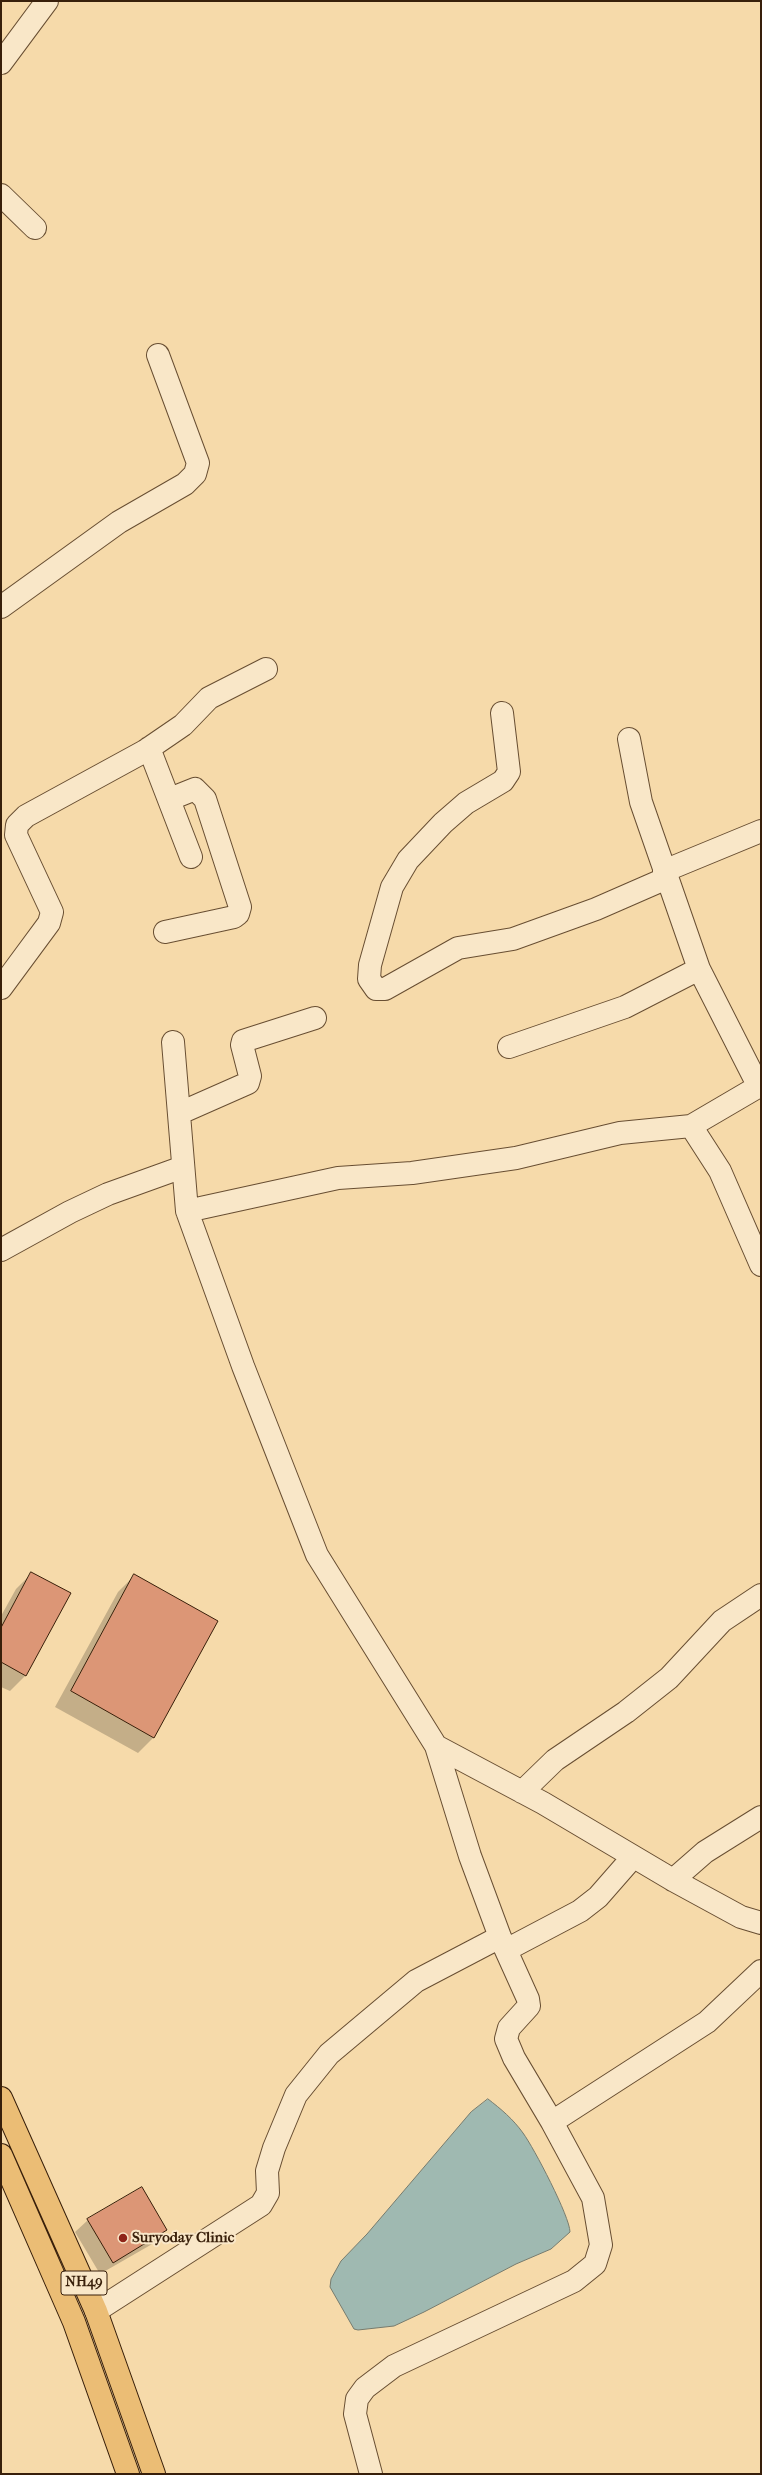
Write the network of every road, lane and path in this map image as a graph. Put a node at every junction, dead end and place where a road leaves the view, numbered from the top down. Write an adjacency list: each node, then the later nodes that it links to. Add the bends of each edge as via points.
1 (47, 1): 2 (street)
2 (1, 63)
3 (1, 195): 4 (street)
4 (35, 228)
5 (158, 355): 6 (street, via 198,463 195,474 185,484 119,522)
6 (1, 607)
7 (266, 669): 10 (street, via 209,698 183,725)
8 (502, 713): 14 (street, via 509,772 503,781 466,803 442,823 408,860 392,887 370,965 369,979 376,989 385,989 458,948 513,939 596,909)
9 (629, 740): 14 (street, via 641,802)
10 (149, 748): 11 (street); 17 (street, via 26,816 16,825 16,835 52,912 49,923)
11 (170, 799): 13 (street); 15 (street, via 195,789 205,799 240,908 234,917)
12 (761, 831): 14 (street)
13 (191, 857)
14 (666, 875): 16 (street)
15 (165, 932)
16 (699, 969): 20 (street, via 626,1007); 21 (street)
17 (1, 988)
18 (315, 1018): 22 (street, via 243,1041 250,1076 248,1082)
19 (173, 1042): 22 (street)
20 (509, 1047)
21 (760, 1086): 23 (street)
22 (180, 1113): 24 (street)
23 (691, 1126): 25 (street, via 620,1134 516,1158 412,1173 338,1178); 27 (street, via 720,1171)
24 (183, 1167): 25 (street); 26 (street, via 108,1194)
25 (187, 1211): 29 (street, via 317,1555)
26 (1, 1250)
27 (761, 1265)
28 (761, 1596): 30 (street, via 722,1621 669,1678 626,1712 555,1760)
29 (436, 1746): 30 (street); 35 (street, via 470,1856)
30 (522, 1792): 32 (street)
31 (761, 1817): 33 (street, via 705,1852)
32 (633, 1857): 33 (street); 35 (street, via 598,1897 580,1911)
33 (673, 1880): 34 (street, via 741,1917)
34 (761, 1923)
35 (503, 1943): 38 (street, via 529,2006 509,2028 506,2039 514,2058); 40 (street, via 416,1981 329,2054 296,2095 274,2148 268,2171 268,2193 261,2205)
36 (761, 1970): 38 (street, via 707,2022)
37 (1, 2098): 40 (highway, NH49)
38 (552, 2122): 43 (street, via 593,2198 601,2245 595,2264 574,2280 394,2366 365,2388 356,2399 355,2414)
39 (1, 2155): 41 (highway, NH49, via 74,2322)
40 (96, 2311): 42 (highway, NH49)
41 (128, 2474)
42 (154, 2474)
43 (371, 2474)

